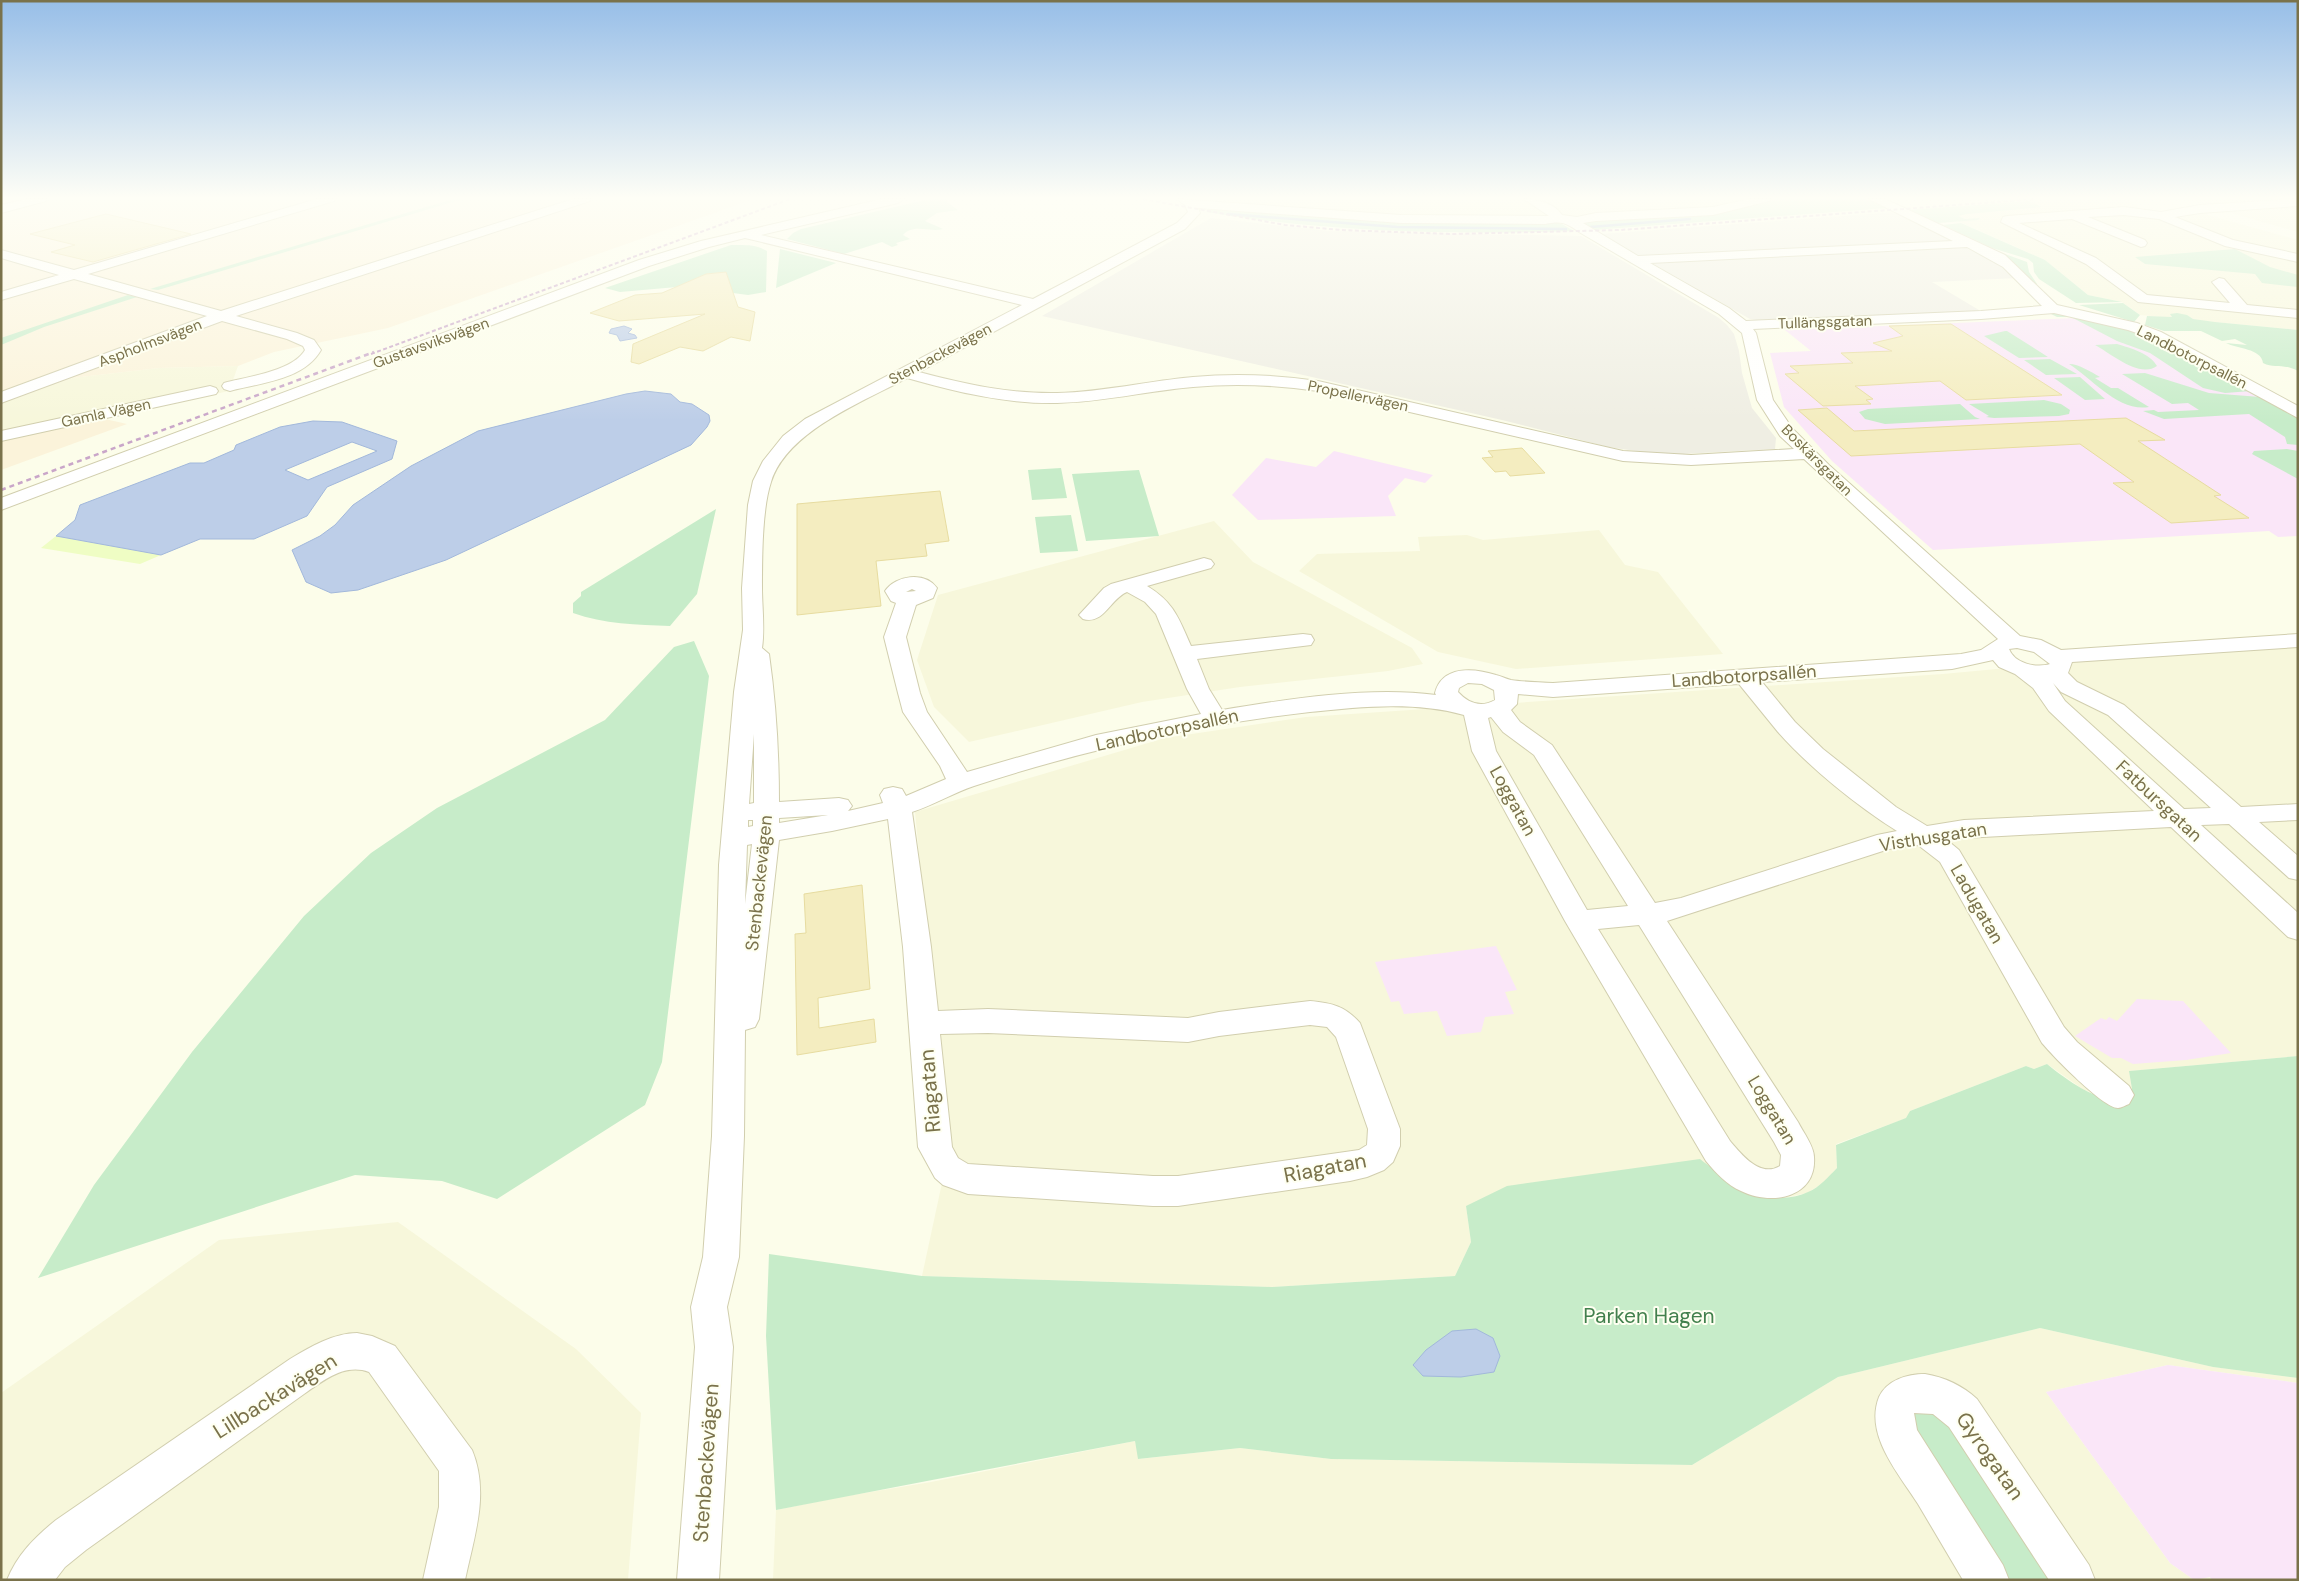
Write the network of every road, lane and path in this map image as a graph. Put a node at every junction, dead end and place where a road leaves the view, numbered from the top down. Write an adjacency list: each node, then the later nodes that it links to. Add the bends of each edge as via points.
1 (67, 273): 10 (street)
2 (82, 273): 10 (street)
3 (356, 273): 17 (street, Aspholmsvägen)
4 (618, 273): 26 (street, Gustavsviksvägen)
5 (905, 273): 13 (street, Stenbackevägen)
6 (1092, 273): 13 (street)
7 (1657, 273): 18 (street, Boskärsgatan)
8 (2017, 273): 15 (street, Landbotorpsallén)
9 (2107, 273): 14 (street, via 2143,299)
10 (75, 275): 12 (street); 17 (street)
11 (2219, 282): 14 (street)
12 (1, 296)
13 (1034, 304): 19 (street, Stenbackevägen)
14 (2242, 308): 16 (street)
15 (2056, 309): 18 (street, Tullängsgatan); 23 (street, Landbotorpsallén, via 2156,335)
16 (2298, 314)
17 (221, 316): 20 (street, via 292,336 308,343 313,350 308,358 288,369); 22 (street, Aspholmsvägen)
18 (1743, 325): 25 (street, Boskärsgatan, via 1751,337 1768,407)
19 (906, 373): 25 (street, Propellervägen, via 975,391 1037,398 1213,381 1267,380 1318,386 1623,456 1691,460); 31 (street, Stenbackevägen, via 800,431 766,470 757,506 752,588)
20 (230, 386)
21 (210, 391): 24 (street, Gamla Vägen)
22 (1, 398)
23 (2298, 413)
24 (1, 436)
25 (1808, 454): 34 (street, Boskärsgatan)
26 (1, 504)
27 (1204, 564): 28 (street)
28 (1130, 585): 30 (street, via 1111,592); 35 (street, via 1161,605)
29 (907, 600): 44 (street, via 895,637 909,693 915,712)
30 (1090, 615)
31 (754, 630): 49 (street, Stenbackevägen, via 763,689); 50 (street, Stenbackevägen, via 744,692)
32 (1303, 640): 35 (street)
33 (2294, 642): 37 (street)
34 (2006, 646): 36 (street, Landbotorpsallén, via 1981,658); 37 (street, via 2038,646); 38 (street, Boskärsgatan, via 2002,658)
35 (1183, 654): 43 (street)
36 (1935, 663): 38 (street, Landbotorpsallén); 39 (street, Landbotorpsallén)
37 (2055, 664): 38 (street, Landbotorpsallén, via 2038,673); 47 (street, via 2069,687 2116,710)
38 (2020, 669): 48 (street, Fatbursgatan, via 2041,683 2057,706)
39 (1745, 676): 42 (street, Landbotorpsallén, via 1553,690); 51 (street, Ladugatan, via 1802,744 1887,814)
40 (1448, 685): 41 (street, Landbotorpsallén); 42 (street, via 1446,693 1451,700); 42 (street, Landbotorpsallén, via 1468,676 1482,677)
41 (1378, 700): 42 (street, Landbotorpsallén); 43 (street, Landbotorpsallén)
42 (1488, 703): 53 (street, Loggatan, via 1509,726 1543,750); 54 (street, Loggatan, via 1479,723 1484,751)
43 (1215, 718): 44 (street, Landbotorpsallén, via 1136,733)
44 (960, 783): 45 (street, Landbotorpsallén, via 929,797)
45 (896, 801): 49 (street, Landbotorpsallén, via 844,821); 56 (street, Riagatan, via 901,817)
46 (2298, 812): 47 (street, Visthusgatan)
47 (2235, 815): 48 (street, Visthusgatan); 52 (street)
48 (2178, 818): 51 (street, Visthusgatan, via 1964,829); 55 (street, Fatbursgatan)
49 (766, 822): 50 (street, Landbotorpsallén); 58 (street, Stenbackevägen)
50 (735, 825): 58 (street, Stenbackevägen)
51 (1923, 835): 53 (street, Visthusgatan, via 1886,842 1686,906); 57 (street, Ladugatan, via 1950,856 2053,1035 2066,1051)
52 (2298, 872)
53 (1648, 914): 54 (street, Visthusgatan); 54 (street, Loggatan, via 1798,1155 1796,1174 1785,1182 1765,1184 1749,1180 1731,1167 1718,1151)
54 (1579, 921)
55 (2298, 930)
56 (924, 1024): 56 (street, Riagatan, via 935,1148 942,1165 954,1175 968,1179 1178,1191 1350,1167 1378,1157 1385,1145 1384,1129 1349,1030 1338,1019 1326,1014 1310,1013 1188,1030 988,1021)
57 (2118, 1095)
58 (728, 1136): 61 (street, Stenbackevägen, via 720,1257 727,1304 714,1347)
59 (28, 1580): 60 (street, Lillbackavägen, via 50,1552 72,1535 275,1392 323,1361 357,1351 382,1359 458,1464 461,1476 459,1503)
60 (444, 1580)
61 (698, 1580)
62 (1988, 1580): 63 (street, Gyrogatan, via 1902,1442 1894,1414 1895,1405 1901,1398 1927,1393 1939,1396 1963,1414)
63 (2074, 1580)

